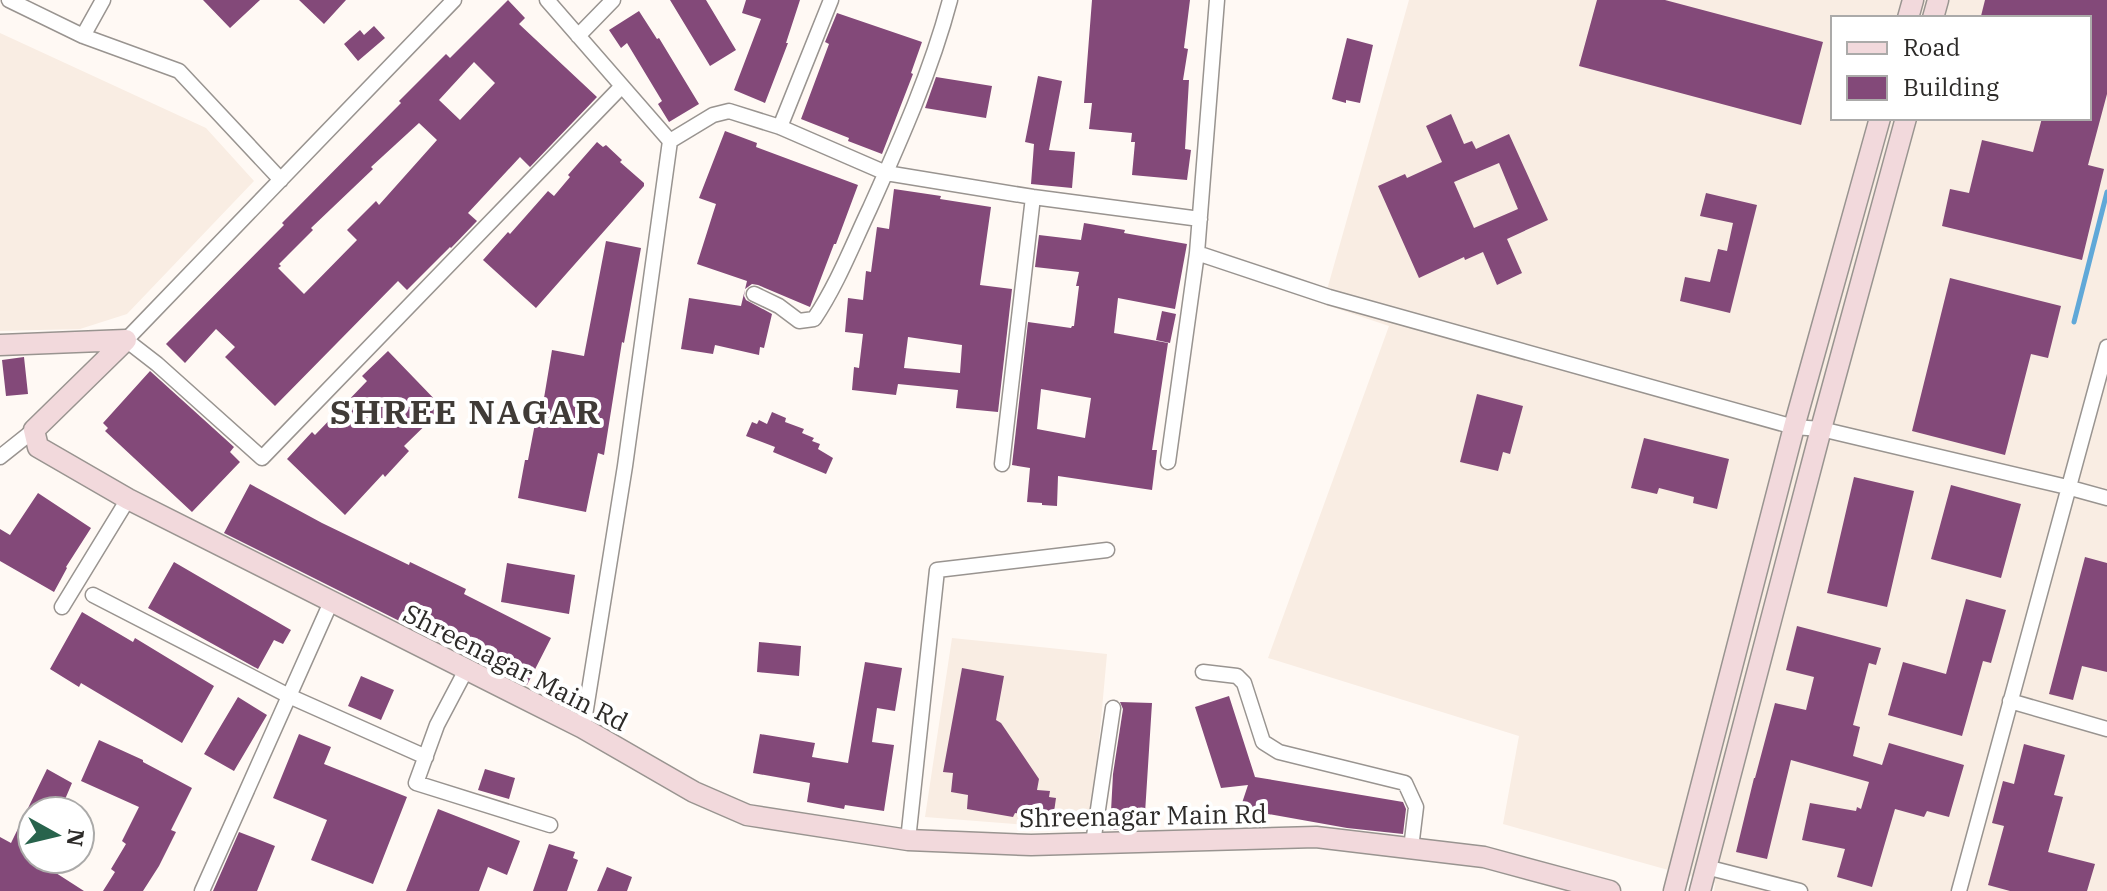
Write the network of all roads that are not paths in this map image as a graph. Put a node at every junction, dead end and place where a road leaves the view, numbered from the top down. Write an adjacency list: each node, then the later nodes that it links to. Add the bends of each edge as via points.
1 (9, 0): 9 (street)
2 (103, 0): 9 (street)
3 (454, 0): 17 (street)
4 (547, 0): 10 (street)
5 (613, 0): 10 (street)
6 (831, 0): 14 (street)
7 (950, 0): 16 (street, via 939,43)
8 (1217, 0): 19 (street)
9 (83, 36): 17 (street, via 179,71)
10 (578, 36): 11 (street)
11 (622, 86): 15 (street); 22 (street, via 262,458)
12 (1879, 120): 25 (street)
13 (1905, 120): 26 (street)
14 (780, 127): 15 (street, via 729,111); 16 (street)
15 (670, 141): 43 (street)
16 (886, 173): 18 (street); 21 (street, via 830,296 814,319 799,321)
17 (281, 180): 22 (street)
18 (1033, 197): 19 (street); 30 (street)
19 (1200, 219): 20 (street)
20 (1197, 253): 25 (street, via 1329,297); 29 (street)
21 (754, 294)
22 (126, 340): 23 (street); 27 (street)
23 (0, 345)
24 (2107, 347): 31 (street)
25 (1794, 427): 26 (street); 53 (street)
26 (1821, 429): 31 (street); 50 (street)
27 (34, 430): 28 (street); 33 (street, Shreenagar Main Rd, via 38,447)
28 (0, 457)
29 (1168, 462)
30 (1002, 464)
31 (2067, 487): 32 (street); 41 (street)
32 (2107, 498)
33 (128, 499): 36 (street, Shreenagar Main Rd); 37 (street)
34 (1107, 550): 47 (street, via 937,570)
35 (93, 595): 40 (street)
36 (331, 602): 38 (street, Shreenagar Main Rd); 40 (street)
37 (62, 607)
38 (466, 670): 43 (street, Shreenagar Main Rd); 45 (street)
39 (1203, 672): 49 (street, via 1237,676 1244,683 1263,742 1279,752 1405,783 1416,807)
40 (289, 696): 45 (street); 51 (street)
41 (2010, 701): 44 (street); 56 (street)
42 (1113, 708): 48 (street)
43 (583, 728): 47 (street, Shreenagar Main Rd, via 694,792 747,815)
44 (2107, 729)
45 (426, 757): 46 (street, via 416,783)
46 (550, 825)
47 (908, 840): 48 (street, Shreenagar Main Rd)
48 (1093, 843): 49 (street, Shreenagar Main Rd, via 1316,837)
49 (1411, 848): 52 (street, Shreenagar Main Rd, via 1484,857)
50 (1706, 867): 54 (street); 55 (street)
51 (202, 891)
52 (1610, 891)
53 (1674, 891)
54 (1700, 891)
55 (1800, 891)
56 (1959, 891)

